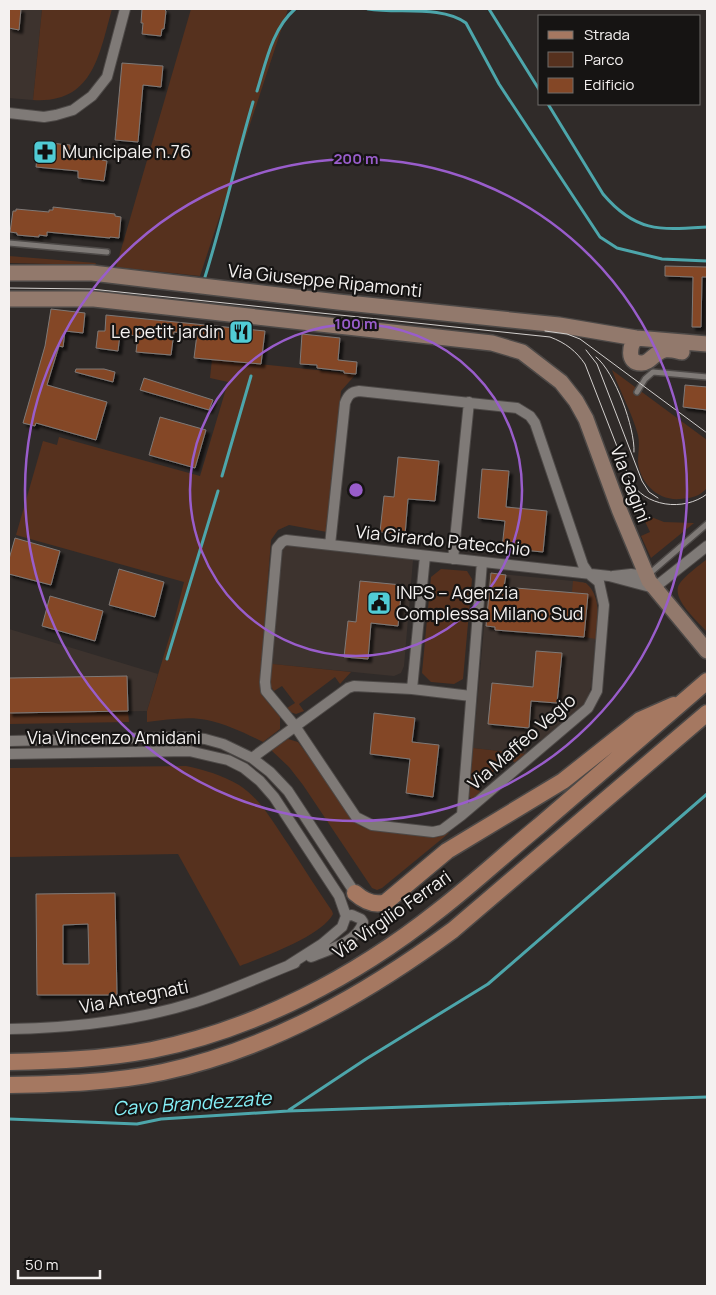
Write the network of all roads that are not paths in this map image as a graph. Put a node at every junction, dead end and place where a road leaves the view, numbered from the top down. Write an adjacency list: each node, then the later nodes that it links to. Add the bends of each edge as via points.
1 (125, 9): 2 (street, via 107,76 92,96 73,110 56,115 44,117)
2 (9, 113)
3 (9, 243): 4 (lane)
4 (108, 252)
5 (9, 273): 7 (street, Via Giuseppe Ripamonti, via 92,273 559,325)
6 (9, 299): 21 (street, Via Gagini, via 94,299 505,346 522,352 545,368 576,401)
7 (636, 338): 8 (street, Via Giuseppe Ripamonti); 9 (street, via 630,350 631,357 642,364 665,350)
8 (707, 344)
9 (707, 354)
10 (707, 377): 11 (lane, via 653,372)
11 (637, 392)
12 (469, 402): 14 (street, Via Maffeo Vegio, via 359,391 348,396); 18 (street); 20 (street, Via Maffeo Vegio, via 517,408 530,416)
13 (707, 524): 21 (lane)
14 (330, 545): 16 (street, Via Girardo Patecchio, via 286,540); 17 (street, Via Girardo Patecchio)
15 (707, 546): 21 (street)
16 (277, 548): 28 (street, Via Maffeo Vegio, via 265,682 267,692)
17 (425, 556): 18 (street, Via Girardo Patecchio); 24 (street)
18 (453, 559): 19 (street, Via Girardo Patecchio)
19 (482, 562): 20 (street, Via Girardo Patecchio); 25 (street)
20 (588, 574): 21 (street, Via Girardo Patecchio, via 631,574); 32 (street, Via Maffeo Vegio, via 599,582 604,610 594,699 584,712)
21 (651, 582): 22 (street, Via Gagini)
22 (707, 651)
23 (707, 681): 26 (main road, Via Virgilio Ferrari)
24 (412, 689): 25 (street); 28 (street, via 354,686)
25 (470, 696): 32 (street)
26 (685, 700): 33 (main road, via 640,720 563,781 447,851 386,902 374,904); 37 (main road, Via Virgilio Ferrari, via 438,911 348,972 252,1019 153,1050 75,1060)
27 (707, 713): 38 (main road, via 453,930 412,960 339,1004 247,1047 172,1070 88,1083)
28 (295, 726): 31 (street); 32 (street, Via Maffeo Vegio, via 356,817 366,824 433,832 442,830)
29 (9, 741): 31 (street, Via Vincenzo Amidani, via 195,738 224,744)
30 (9, 754): 34 (street, Via Vincenzo Amidani, via 189,751 228,760 244,768 274,796 339,896)
31 (252, 758): 33 (street, Via Vincenzo Amidani, via 288,791)
32 (462, 815)
33 (355, 893)
34 (346, 916): 35 (street, Via Antegnati, via 342,927); 35 (street, Via Antegnati, via 361,918 363,922 355,935)
35 (289, 966): 36 (street, Via Antegnati, via 196,1002 157,1012 50,1028)
36 (9, 1028)
37 (9, 1062)
38 (9, 1085)

